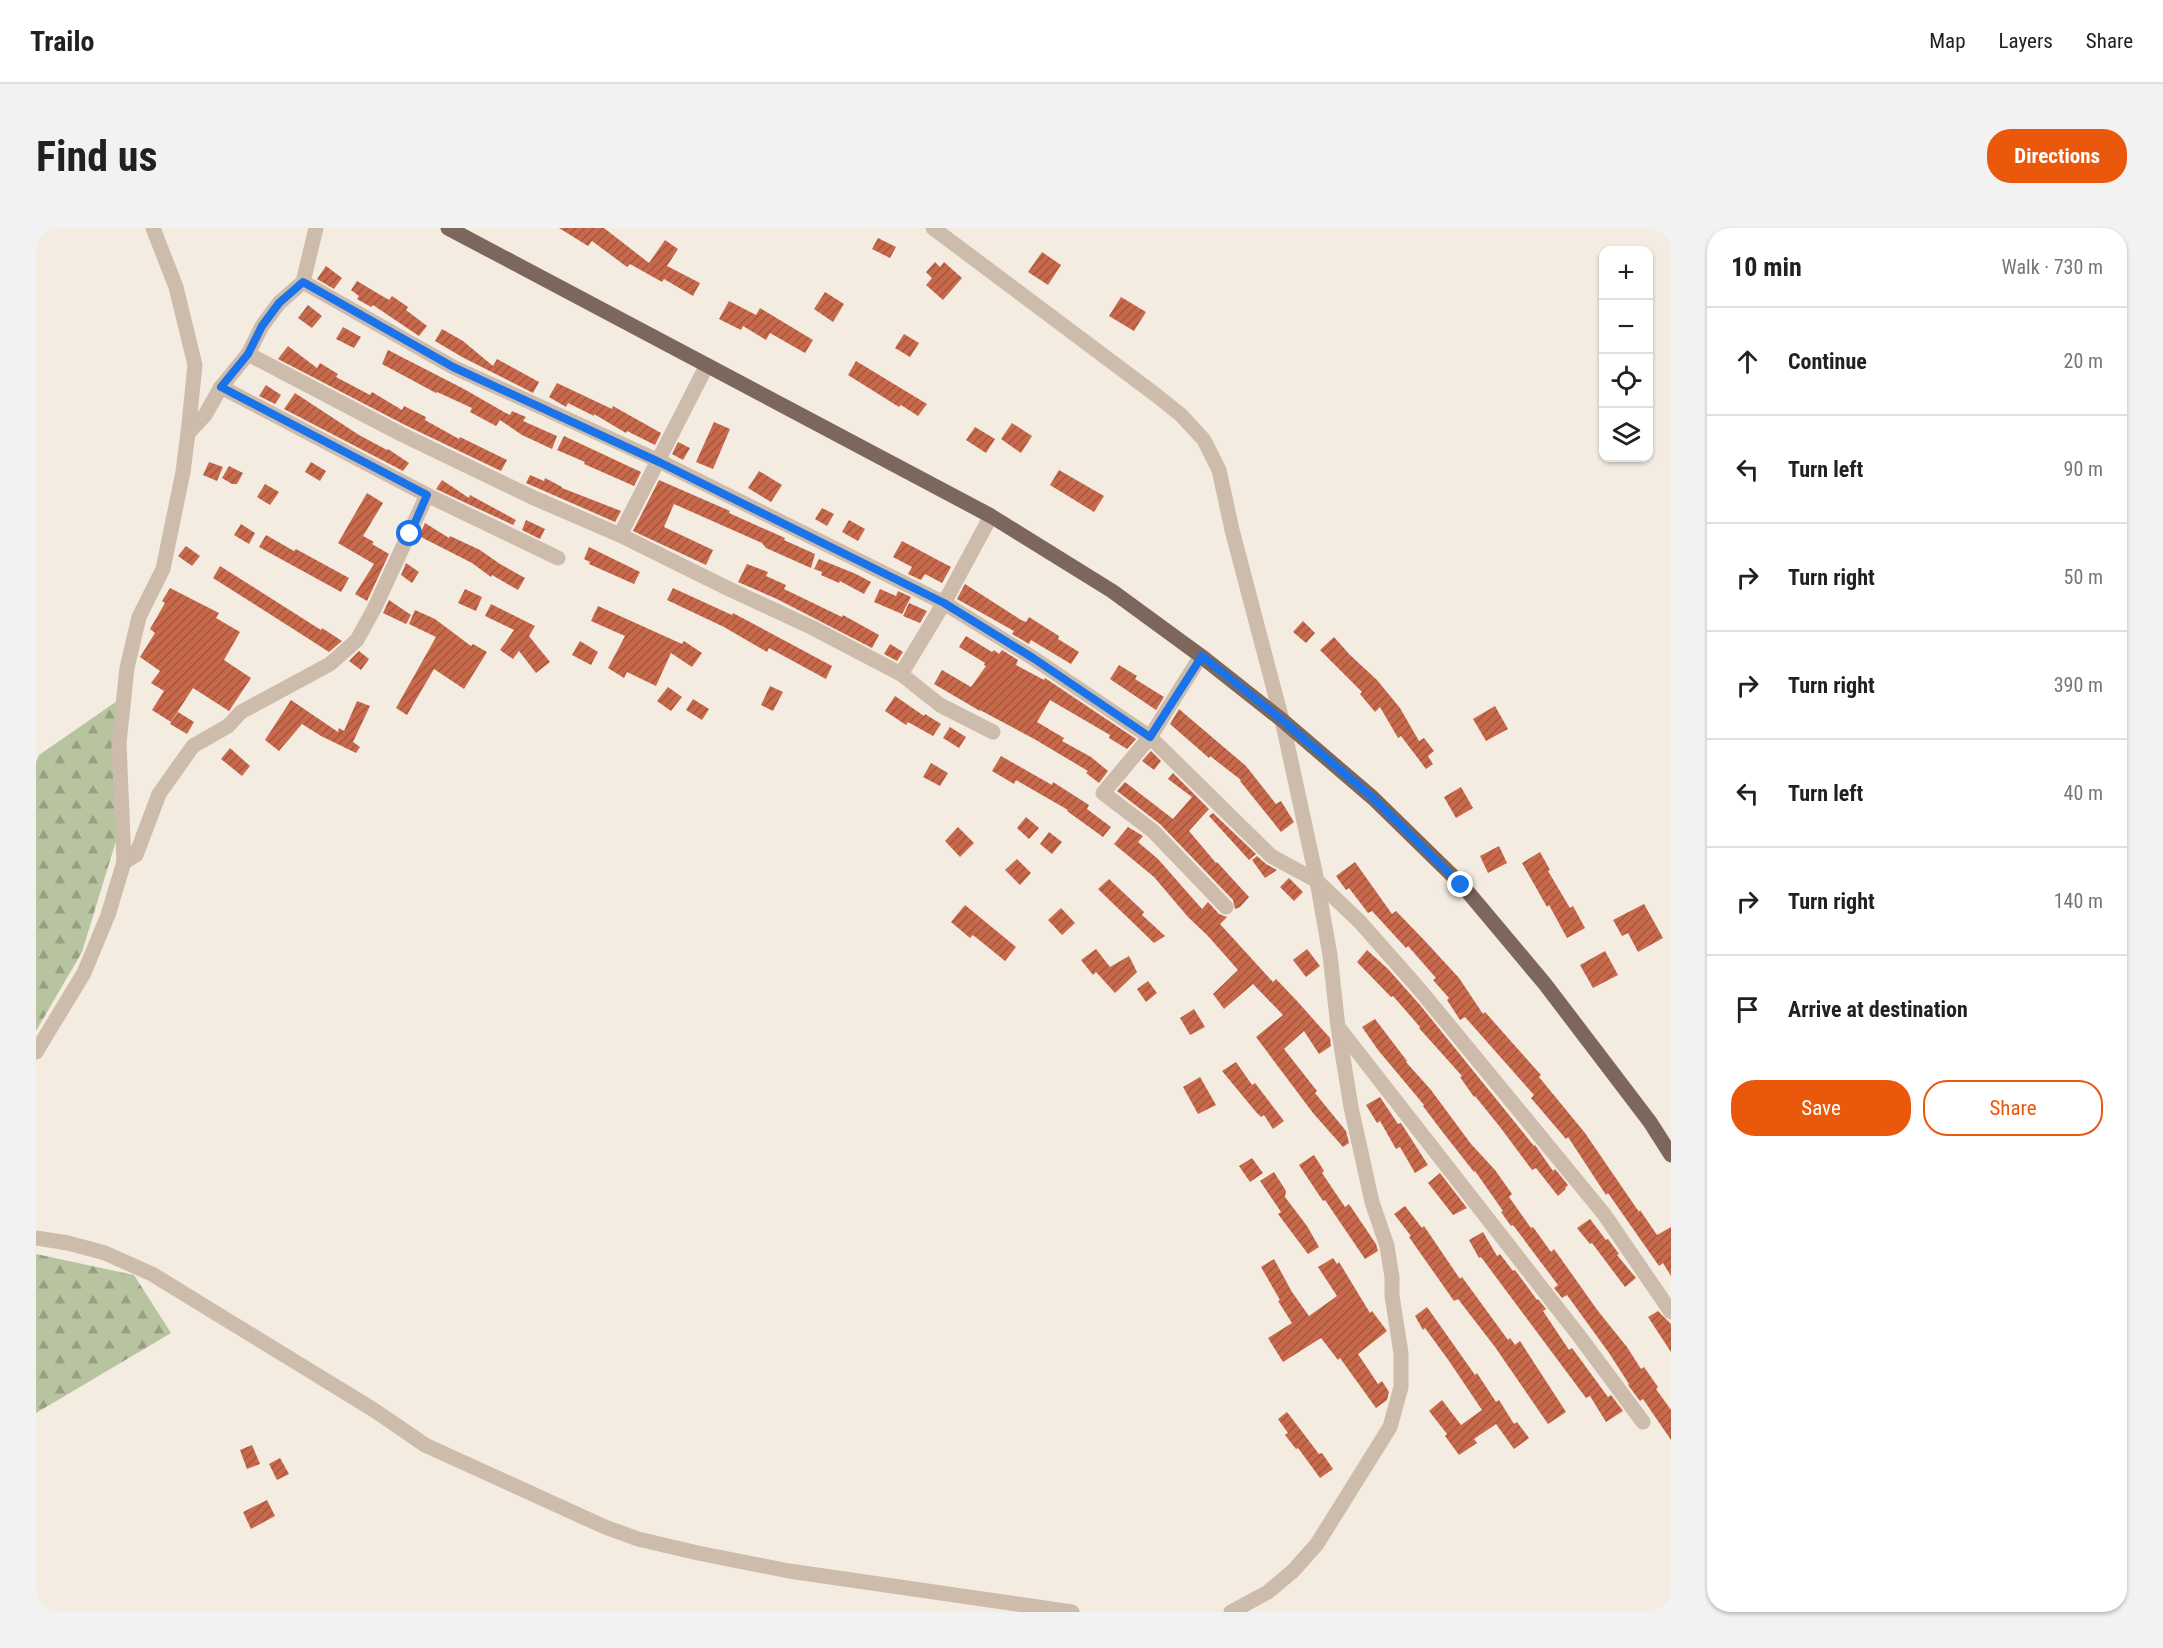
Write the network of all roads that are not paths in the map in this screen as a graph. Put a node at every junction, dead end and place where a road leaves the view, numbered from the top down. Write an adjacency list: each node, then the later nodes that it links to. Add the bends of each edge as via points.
1 (153, 228): 9 (street, via 176,287 195,365)
2 (316, 228): 5 (street)
3 (448, 228): 7 (main road)
4 (933, 228): 18 (street, via 1182,415 1204,440 1219,470)
5 (303, 282): 6 (street, via 279,303); 10 (street, via 453,367)
6 (248, 354): 8 (street); 13 (street, via 421,444)
7 (706, 365): 10 (street); 12 (main road)
8 (221, 387): 9 (street, via 205,415); 11 (street)
9 (188, 433): 21 (street, via 163,570 139,617 127,668 118,742)
10 (659, 462): 13 (street); 15 (street)
11 (427, 495): 14 (street); 21 (street, via 357,640 330,664 242,712 228,726 193,746 159,794 136,855)
12 (991, 516): 15 (street); 16 (main road, via 1112,591)
13 (620, 535): 17 (street)
14 (558, 558)
15 (944, 603): 17 (street); 20 (street)
16 (1202, 656): 18 (main road); 20 (street)
17 (902, 674): 19 (street, via 940,705)
18 (1282, 720): 22 (street); 26 (main road, via 1373,798 1461,885 1545,984)
19 (993, 732)
20 (1150, 737): 22 (street, via 1271,856); 23 (street, via 1103,793 1153,831)
21 (124, 862): 25 (street, via 84,973)
22 (1317, 881): 24 (street); 28 (street, via 1420,990 1582,1187)
23 (1226, 907)
24 (1338, 1027): 29 (street); 31 (street, via 1372,1202 1390,1262 1401,1387 1390,1427 1317,1544 1268,1592)
25 (36, 1052)
26 (1671, 1155)
27 (36, 1238): 30 (street, via 105,1253 152,1274 425,1445 638,1539 789,1571)
28 (1671, 1312)
29 (1644, 1422)
30 (1072, 1612)
31 (1231, 1612)

